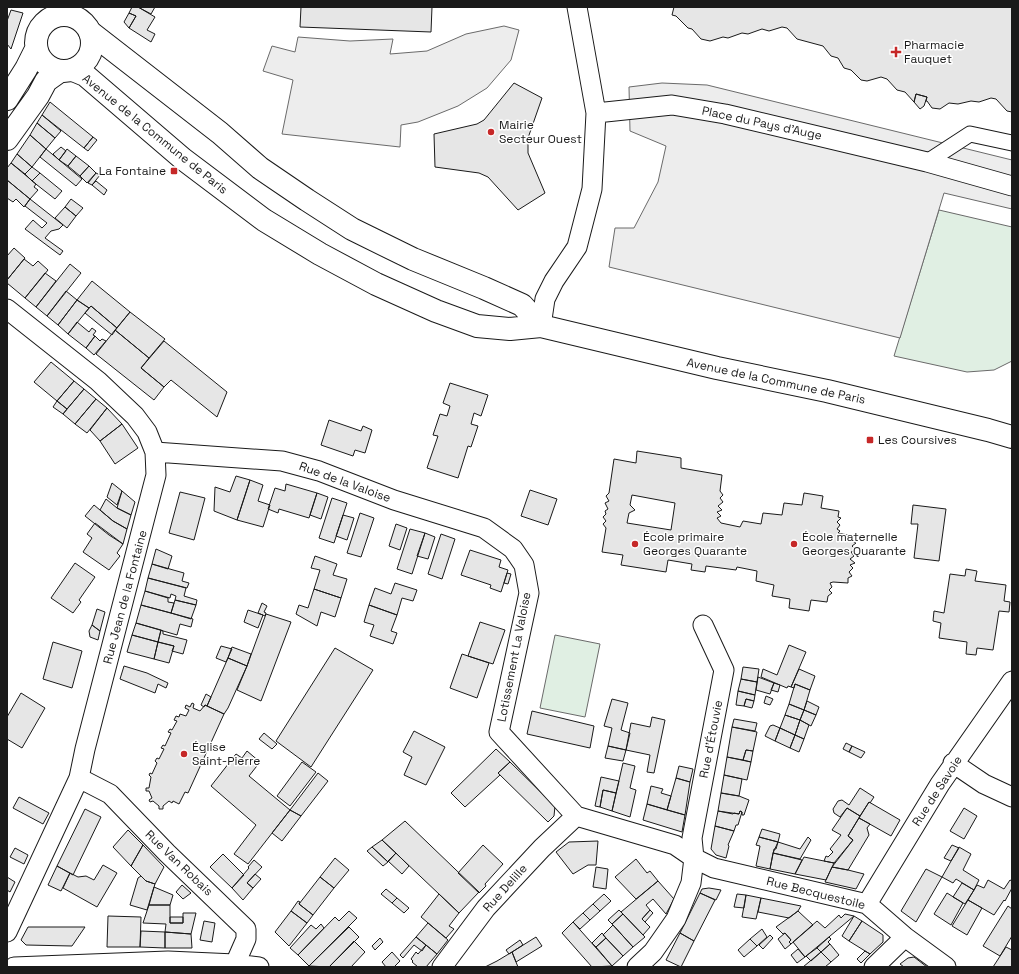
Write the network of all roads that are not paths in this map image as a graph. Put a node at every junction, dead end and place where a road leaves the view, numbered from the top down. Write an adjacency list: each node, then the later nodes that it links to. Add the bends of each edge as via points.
1 (577, 7): 7 (street)
2 (44, 16): 3 (street, via 47,20 60,15 73,16); 4 (street, via 35,40)
3 (85, 21): 5 (street, via 92,45 91,51 84,62); 13 (street, via 260,168 307,200 352,229 412,259 522,305)
4 (36, 49): 5 (street, via 44,64 54,70); 6 (street)
5 (66, 70): 8 (street, via 46,81); 13 (street, Avenue de la Commune de Paris, via 85,75 183,159 264,220 320,254 376,284 436,311 478,326 510,329)
6 (7, 99)
7 (596, 113): 10 (street, Place du Pays d'Auge, via 672,105 760,122); 13 (street, via 592,189 579,240 545,299)
8 (7, 138)
9 (1012, 143): 10 (street, via 970,134)
10 (927, 162): 11 (street, Place du Pays d'Auge)
11 (1012, 186)
12 (7, 309): 15 (street, Rue Jean de la Fontaine, via 98,381 135,416 147,432)
13 (540, 326): 14 (street, Avenue de la Commune de Paris, via 827,391)
14 (1012, 437)
15 (155, 452): 16 (street, Rue de la Valoise, via 282,461 319,471 394,500); 20 (street, Rue Jean de la Fontaine, via 156,475 85,749)
16 (484, 528): 22 (street, Lotissement La Valoise, via 513,549 524,565 529,593 499,732)
17 (703, 624): 23 (street, Rue d'Étouvie, via 724,670 692,838)
18 (1009, 689): 19 (street, Rue de Savoie)
19 (953, 763): 21 (street, via 984,784); 24 (street, Rue de Savoie)
20 (80, 778): 25 (street, Rue Jean de la Fontaine); 27 (street, Rue Van Robais, via 110,794 246,929 246,939)
21 (1012, 797)
22 (576, 816): 23 (street, via 675,844); 30 (street, Rue Delille, via 486,908)
23 (694, 858): 24 (street, Rue Becquestoile, via 714,868); 31 (street, Rue d'Étouvie, via 691,883 676,919 653,952)
24 (867, 904): 26 (street, Rue Becquestoile)
25 (7, 932)
26 (905, 937): 32 (street); 33 (street, Rue Becquestoile)
27 (235, 964): 28 (street, via 168,961); 29 (street)
28 (14, 967)
29 (259, 967)
30 (442, 967)
31 (637, 967)
32 (874, 967)
33 (946, 967)

